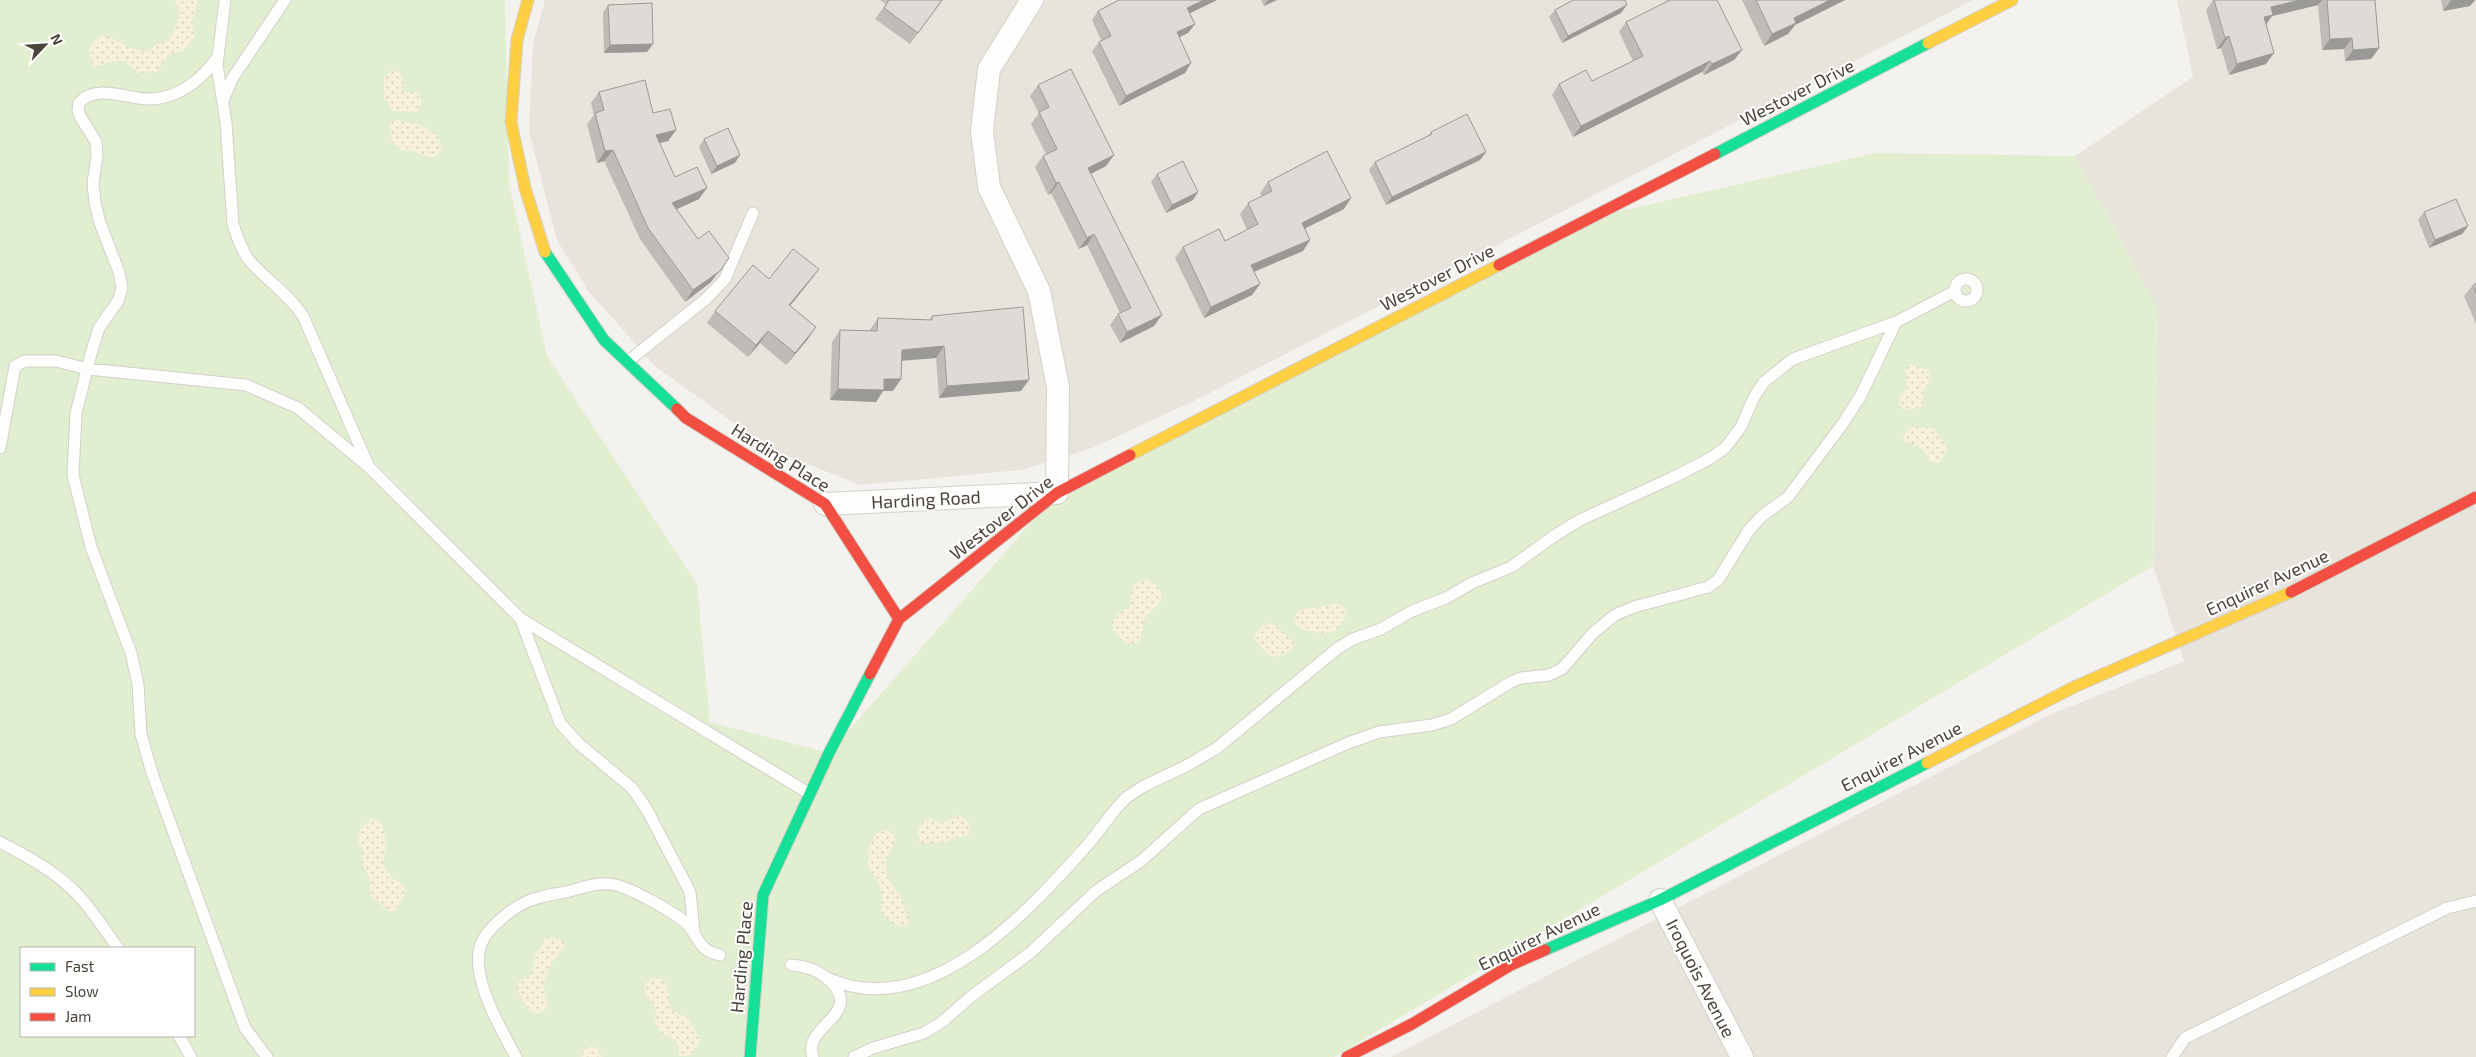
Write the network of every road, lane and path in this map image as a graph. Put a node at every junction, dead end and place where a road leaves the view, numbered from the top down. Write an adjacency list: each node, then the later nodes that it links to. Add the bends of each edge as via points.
1 (225, 0): 6 (lane)
2 (285, 0): 7 (lane, via 232,79)
3 (528, 0): 11 (street, Harding Place, via 517,40 511,122 525,188 546,255 604,340)
4 (1032, 0): 17 (street, via 989,69 982,131 989,187 1040,291 1058,387)
5 (2012, 0): 17 (street, Westover Drive)
6 (217, 58): 7 (lane); 12 (lane, via 200,78 170,96 152,100 96,94 79,103 80,116 96,142 95,202 122,288 118,301 99,328)
7 (223, 101): 16 (lane, via 233,224 240,244 248,259 289,297 303,316)
8 (753, 213): 11 (lane, via 725,279 706,299)
9 (1955, 291): 10 (lane)
10 (1896, 322): 30 (lane, via 1800,355 1778,369 1759,389 1730,442 1702,463 1580,520 1511,567 1338,648 1217,748 1127,797 1042,896 975,952 928,977 896,988 862,989); 37 (lane, via 1844,422 1788,497 1749,530 1714,584 1615,615 1592,633 1562,669 1549,675 1511,682 1451,719 1432,725 1379,732 1348,743 1199,810 1142,861 1096,891 1030,953 942,1022 924,1033)
11 (627, 362): 19 (street, Harding Place, via 686,418)
12 (88, 369): 14 (lane, via 56,361 25,361 15,366); 16 (lane, via 246,385 298,408); 33 (lane, via 75,423 75,487 96,561 131,653 138,684 141,734 152,774 245,1028)
13 (0, 380): 14 (lane)
14 (12, 383): 15 (lane)
15 (0, 448)
16 (370, 468): 21 (lane)
17 (1057, 493): 19 (street, Harding Road); 20 (street, Westover Drive)
18 (2476, 497): 24 (street, Enquirer Avenue, via 2268,604 2074,687)
19 (825, 504): 20 (street, Harding Place)
20 (899, 619): 22 (street, Harding Place)
21 (521, 620): 22 (lane); 26 (lane, via 560,723 579,744 632,788 646,808 690,892)
22 (810, 794): 35 (street, Harding Place, via 763,896)
23 (0, 842): 27 (lane, via 32,859 70,887)
24 (1660, 900): 38 (street, Enquirer Avenue, via 1511,966); 39 (street, Iroquois Avenue)
25 (2476, 901): 40 (lane, via 2446,908 2185,1038)
26 (695, 936): 28 (lane, via 706,952); 34 (lane, via 680,918 616,884 592,884 539,896 515,908 485,936 478,958 484,989)
27 (117, 947)
28 (720, 955)
29 (792, 965): 30 (lane, via 810,968)
30 (827, 978): 36 (lane, via 835,986 840,1005 834,1018 815,1036 811,1049)
31 (179, 1037): 32 (lane)
32 (190, 1057)
33 (267, 1057)
34 (516, 1057)
35 (750, 1057)
36 (813, 1057)
37 (854, 1057)
38 (1348, 1057)
39 (1742, 1057)
40 (2172, 1057)

